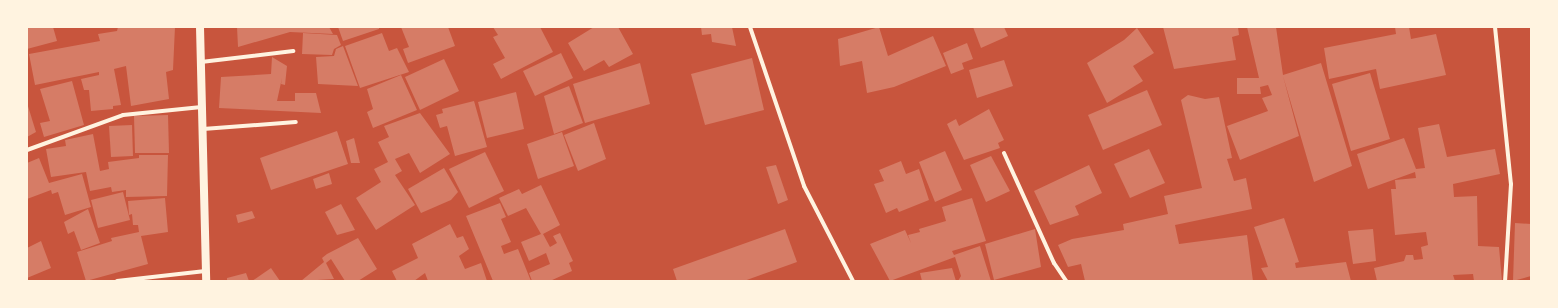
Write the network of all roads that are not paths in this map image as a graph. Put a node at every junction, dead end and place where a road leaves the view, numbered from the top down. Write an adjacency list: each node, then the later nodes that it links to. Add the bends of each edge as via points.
1 (200, 27): 5 (main road)
2 (750, 27): 14 (street, via 804,186)
3 (1495, 27): 16 (street, via 1511,184)
4 (293, 50): 5 (street)
5 (201, 62): 6 (main road)
6 (202, 107): 8 (main road); 9 (street, via 123,115)
7 (296, 122): 8 (street)
8 (202, 129): 11 (main road)
9 (27, 150)
10 (1004, 153): 15 (street, via 1054,263)
11 (206, 271): 12 (street); 13 (main road)
12 (116, 281)
13 (206, 281)
14 (853, 281)
15 (1066, 281)
16 (1505, 281)

